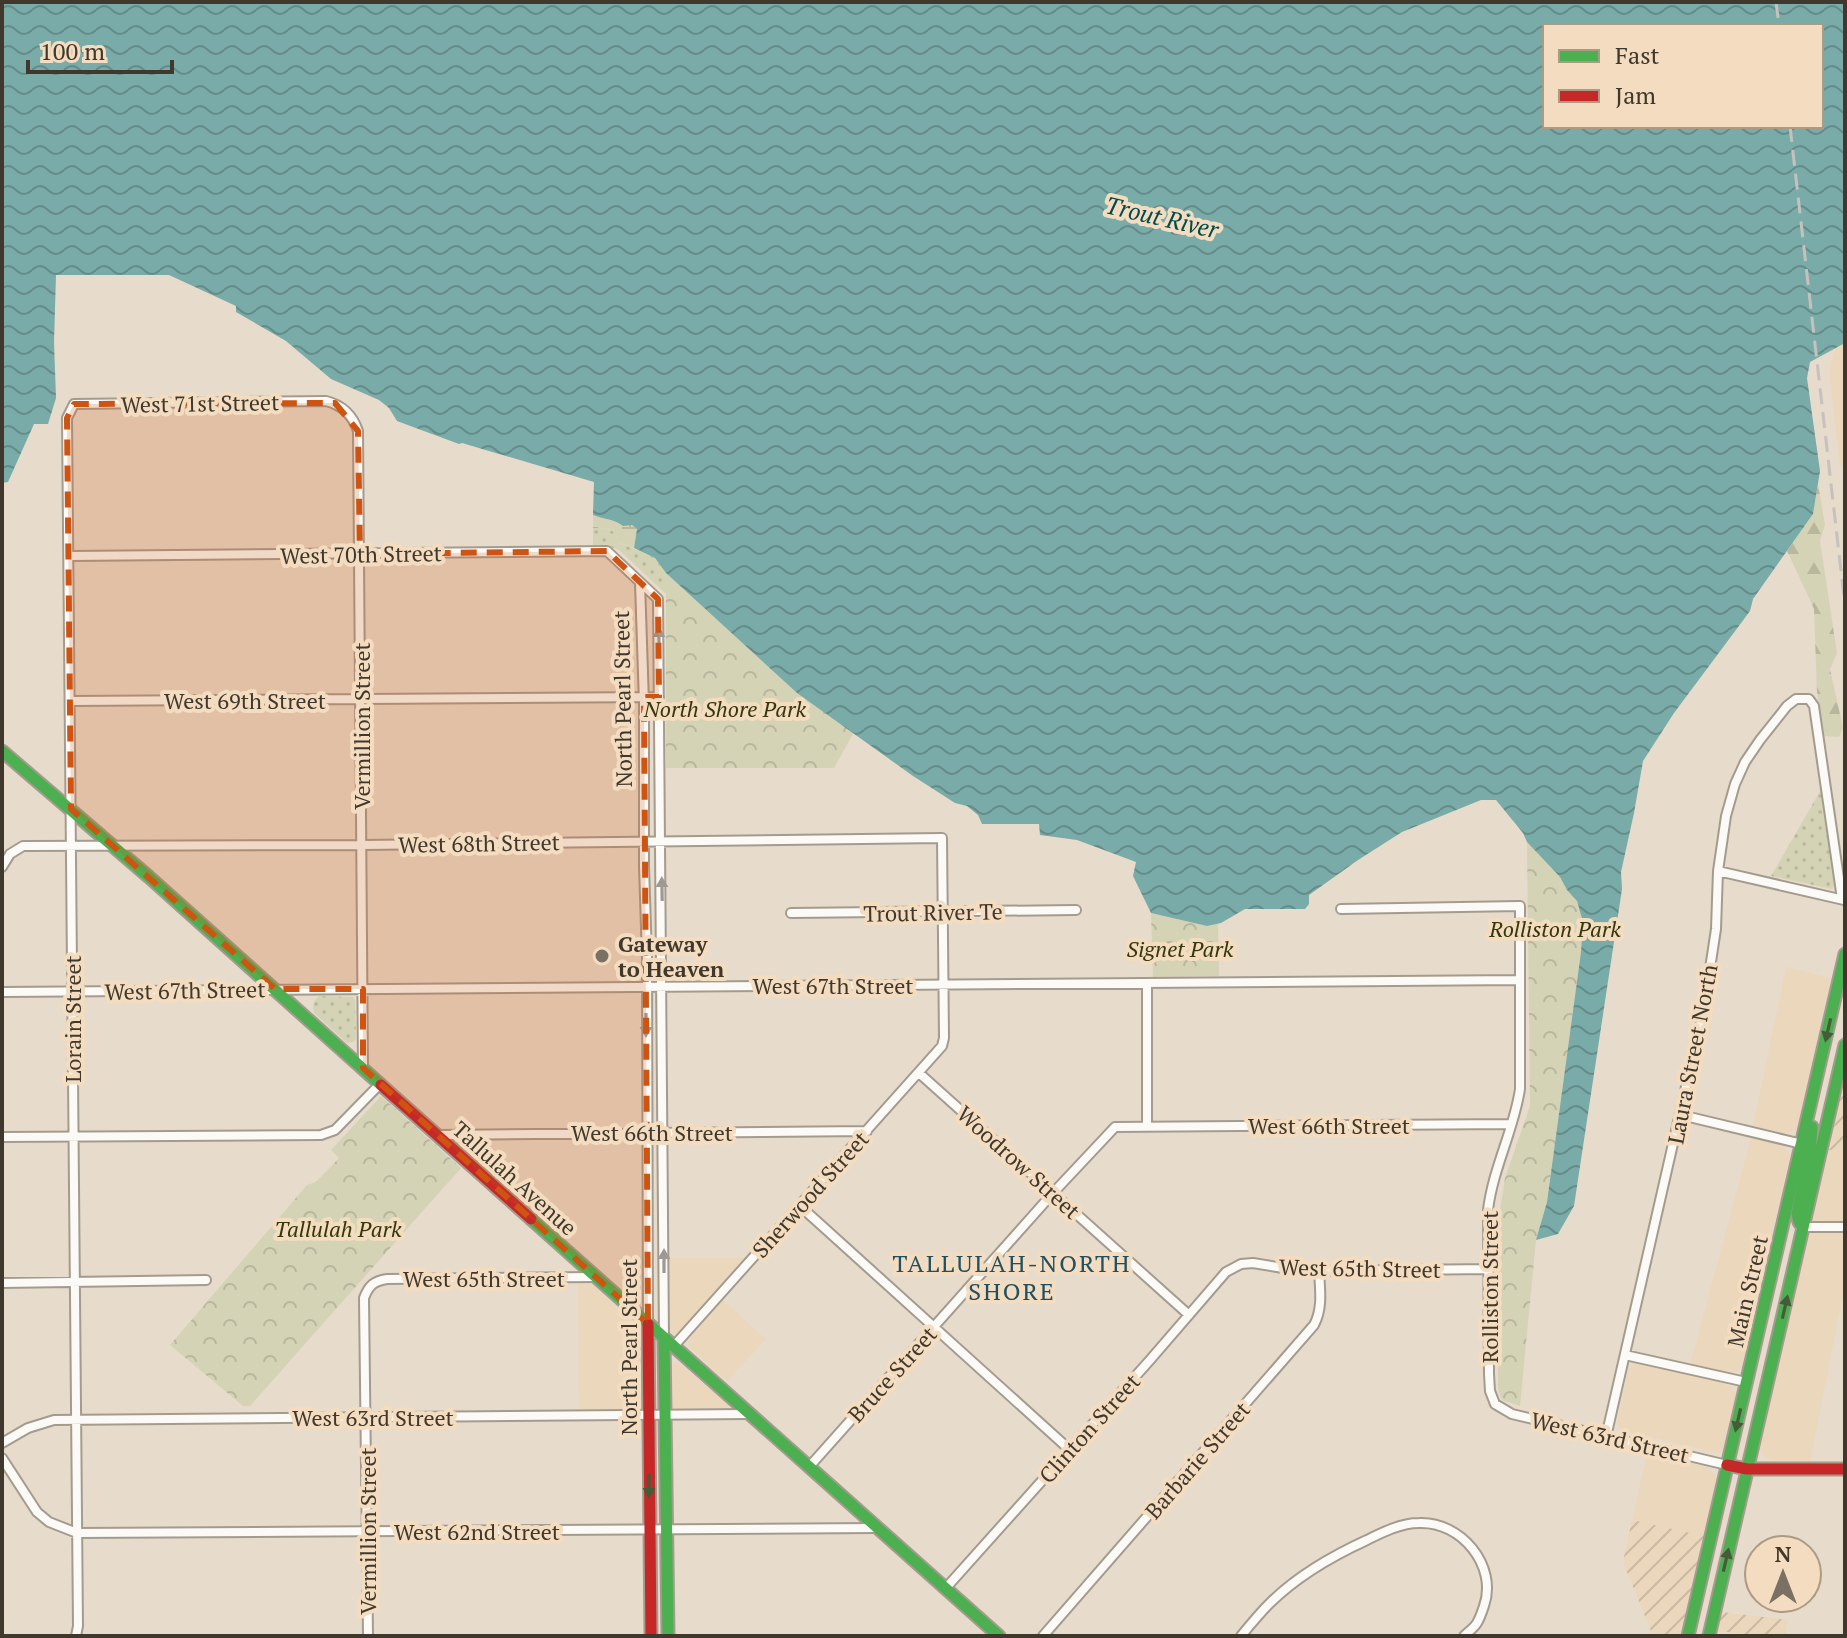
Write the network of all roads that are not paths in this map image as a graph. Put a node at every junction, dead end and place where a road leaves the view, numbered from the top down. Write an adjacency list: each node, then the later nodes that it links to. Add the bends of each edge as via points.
1 (326, 401): 2 (street, West 71st Street); 3 (street, Vermillion Street, via 343,409 358,431)
2 (74, 404): 4 (street, Lorain Street, via 67,418)
3 (360, 554): 4 (street, West 70th Street); 5 (street, West 70th Street, via 607,551); 8 (street, Vermillion Street)
4 (69, 556): 9 (street, Lorain Street)
5 (640, 583): 6 (street, North Pearl Street); 7 (street, North Pearl Street, one-way to 5, via 658,599)
6 (644, 697): 7 (street, West 69th Street); 8 (street, West 69th Street); 12 (street, North Pearl Street)
7 (659, 697): 13 (street, North Pearl Street)
8 (360, 699): 9 (street, West 69th Street); 14 (street, Vermillion Street)
9 (70, 701): 11 (street, Lorain Street)
10 (2, 751): 11 (main road, Tallulah Avenue)
11 (71, 809): 15 (street, Lorain Street); 16 (main road, Tallulah Avenue)
12 (644, 841): 13 (street, West 68th Street); 14 (street, West 68th Street); 29 (street, North Pearl Street)
13 (661, 841): 22 (street, West 68th Street, via 942,838); 30 (street, North Pearl Street, one-way to 13)
14 (362, 845): 16 (street, West 68th Street); 32 (street, Vermillion Street)
15 (71, 846): 16 (street, West 68th Street); 17 (street, West 68th Street, via 23,846); 34 (street, Lorain Street)
16 (113, 846): 31 (main road, Tallulah Avenue)
17 (2, 867)
18 (1718, 871): 19 (street); 19 (street, Laura Street North, via 1726,816 1745,762 1787,706 1809,699); 40 (street, Laura Street North, via 1709,977)
19 (1843, 900)
20 (1341, 909): 26 (street, via 1520,906)
21 (1076, 910): 22 (street, Trout River Te)
22 (943, 912): 23 (street, Trout River Te); 28 (street)
23 (791, 913)
24 (1845, 954): 25 (main road, Main Street)
25 (1843, 970): 39 (main road, Main Street, one-way to 39)
26 (1519, 980): 27 (street, West 67th Street); 41 (street, via 1520,1089)
27 (1147, 983): 28 (street, West 67th Street); 42 (street)
28 (944, 985): 30 (street, West 67th Street); 37 (street, Sherwood Street, via 942,1046)
29 (646, 986): 30 (street, West 67th Street); 32 (street, West 67th Street); 45 (street, North Pearl Street, one-way to 45)
30 (663, 986): 44 (street, North Pearl Street)
31 (275, 989): 32 (street, West 67th Street); 34 (street, West 67th Street); 36 (main road, Tallulah Avenue)
32 (363, 989): 36 (street, Vermillion Street)
33 (2, 992): 34 (street, West 67th Street)
34 (72, 992): 48 (street, Lorain Street)
35 (1845, 1045): 52 (main road, Main Street)
36 (363, 1068): 38 (main road, Tallulah Avenue)
37 (919, 1073): 43 (street, Sherwood Street); 50 (street, Woodrow Street)
38 (380, 1084): 46 (main road, Tallulah Avenue); 48 (street, via 329,1134)
39 (1815, 1088): 49 (main road, Main Street); 52 (main road, via 1810,1153 1797,1214)
40 (1681, 1115): 49 (street); 66 (street, Laura Street North)
41 (1511, 1124): 42 (street, West 66th Street); 55 (street, Rolliston Street, via 1491,1190)
42 (1147, 1126): 50 (street, Bruce Street, via 1115,1127)
43 (867, 1131): 44 (street, West 66th Street); 51 (street, Sherwood Street)
44 (664, 1132): 45 (street, West 66th Street); 65 (street, North Pearl Street, one-way to 44)
45 (646, 1133): 46 (street, West 66th Street); 63 (street, North Pearl Street)
46 (437, 1135): 57 (main road, Tallulah Avenue)
47 (2, 1137): 48 (street)
48 (73, 1137): 59 (street, Lorain Street)
49 (1802, 1144): 67 (main road, Main Street)
50 (1053, 1193): 62 (street, Woodrow Street); 64 (street, Bruce Street)
51 (800, 1206): 64 (street); 65 (street, Sherwood Street)
52 (1803, 1227): 53 (street); 80 (main road, Main Street, one-way to 52)
53 (1845, 1227)
54 (1233, 1267): 56 (street, West 65th Street, via 1253,1263); 62 (street, Clinton Street)
55 (1488, 1269): 56 (street, West 65th Street); 68 (street, Rolliston Street, via 1489,1374)
56 (1319, 1271): 93 (street, Barbarie Street, via 1320,1306 1314,1325)
57 (596, 1277): 61 (street, West 65th Street, via 387,1279); 63 (main road, Tallulah Avenue)
58 (206, 1280): 59 (street)
59 (75, 1282): 60 (street); 73 (street, Lorain Street)
60 (2, 1283)
61 (372, 1284): 72 (street, Vermillion Street, via 364,1298)
62 (1189, 1315): 76 (street, Clinton Street)
63 (648, 1324): 65 (main road, Tallulah Avenue); 70 (main road, North Pearl Street)
64 (933, 1328): 76 (street); 79 (street, Bruce Street)
65 (668, 1343): 69 (main road, Tallulah Avenue); 71 (main road, North Pearl Street)
66 (1625, 1355): 67 (street); 74 (street, Laura Street North)
67 (1746, 1382): 78 (main road, Main Street, one-way to 78)
68 (1495, 1404): 74 (street, West 63rd Street, via 1512,1414)
69 (750, 1414): 71 (street, West 63rd Street); 79 (main road, Tallulah Avenue)
70 (649, 1415): 71 (street, West 63rd Street); 72 (street, West 63rd Street); 84 (main road, North Pearl Street, one-way to 84)
71 (665, 1415): 83 (main road, North Pearl Street)
72 (367, 1417): 73 (street, West 63rd Street); 85 (street, Vermillion Street)
73 (76, 1420): 75 (street, West 63rd Street, via 40,1423); 86 (street, Lorain Street)
74 (1606, 1437): 78 (street, West 63rd Street)
75 (2, 1443)
76 (1070, 1450): 87 (street, Clinton Street)
77 (2, 1458): 86 (street, via 37,1512)
78 (1727, 1465): 80 (main road); 96 (main road, Main Street)
79 (809, 1467): 82 (main road, Tallulah Avenue)
80 (1747, 1469): 81 (main road); 97 (main road, Main Street, one-way to 80)
81 (1845, 1469)
82 (877, 1528): 83 (street, West 62nd Street); 87 (main road, Tallulah Avenue)
83 (666, 1529): 84 (street, West 62nd Street); 91 (main road, North Pearl Street)
84 (650, 1530): 85 (street, West 62nd Street); 90 (main road, North Pearl Street)
85 (367, 1532): 86 (street, West 62nd Street); 89 (street, Vermillion Street)
86 (77, 1533): 88 (street, Lorain Street)
87 (945, 1589): 92 (main road, Tallulah Avenue)
88 (76, 1636)
89 (368, 1636)
90 (651, 1636)
91 (668, 1636)
92 (999, 1636)
93 (1043, 1636)
94 (1241, 1636): 95 (street, via 1270,1603 1335,1555 1411,1523 1431,1523 1454,1532 1471,1546 1485,1573 1486,1600 1479,1620)
95 (1464, 1636)
96 (1688, 1636)
97 (1709, 1636)

